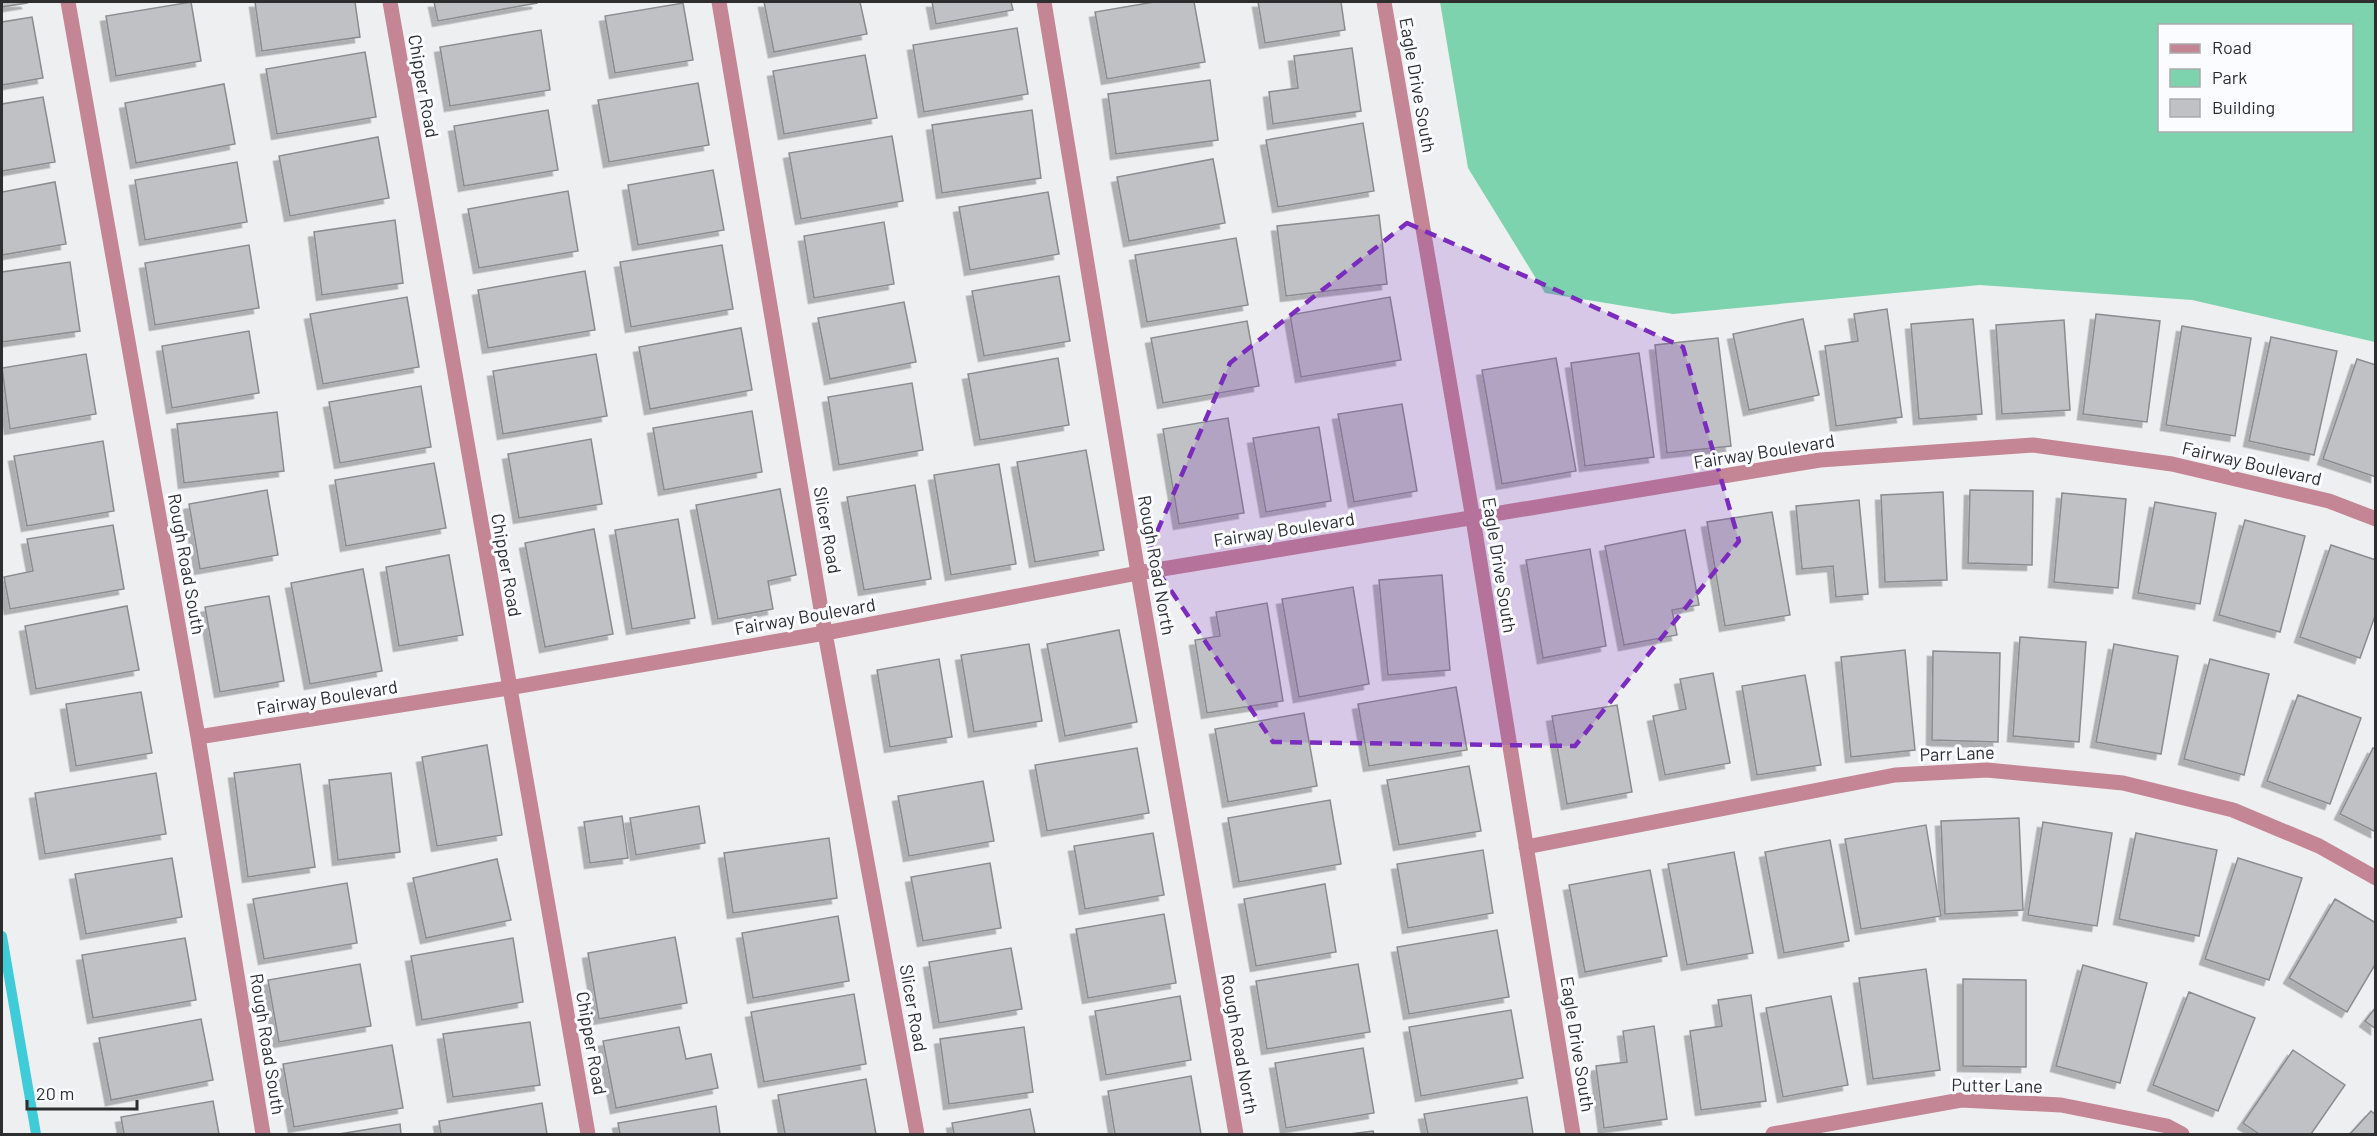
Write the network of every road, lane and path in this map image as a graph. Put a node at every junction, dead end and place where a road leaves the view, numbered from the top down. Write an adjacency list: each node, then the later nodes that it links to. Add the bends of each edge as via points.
1 (68, 2): 11 (street, Rough Road South)
2 (390, 2): 10 (street, Chipper Road)
3 (719, 2): 9 (street, Slicer Road)
4 (1044, 2): 8 (street, Rough Road North)
5 (1384, 2): 6 (street, Eagle Drive South)
6 (1473, 519): 7 (street, Fairway Boulevard, via 1820,460 2033,445 2172,464 2329,501); 8 (street, Fairway Boulevard); 12 (street, Eagle Drive South)
7 (2376, 519)
8 (1138, 573): 9 (street, Fairway Boulevard); 17 (street, Rough Road North)
9 (825, 633): 10 (street, Fairway Boulevard); 16 (street, Slicer Road)
10 (508, 688): 11 (street, Fairway Boulevard); 15 (street, Chipper Road)
11 (198, 737): 14 (street, Rough Road South)
12 (1526, 847): 13 (street, Parr Lane, via 1895,775 1988,770 2123,783 2233,810 2319,846); 18 (street, Eagle Drive South)
13 (2376, 878)
14 (263, 1134)
15 (588, 1134)
16 (917, 1134)
17 (1236, 1134)
18 (1573, 1134)
19 (1773, 1134): 20 (street, Putter Lane, via 1961,1100 2061,1105 2167,1126)
20 (2182, 1134)

